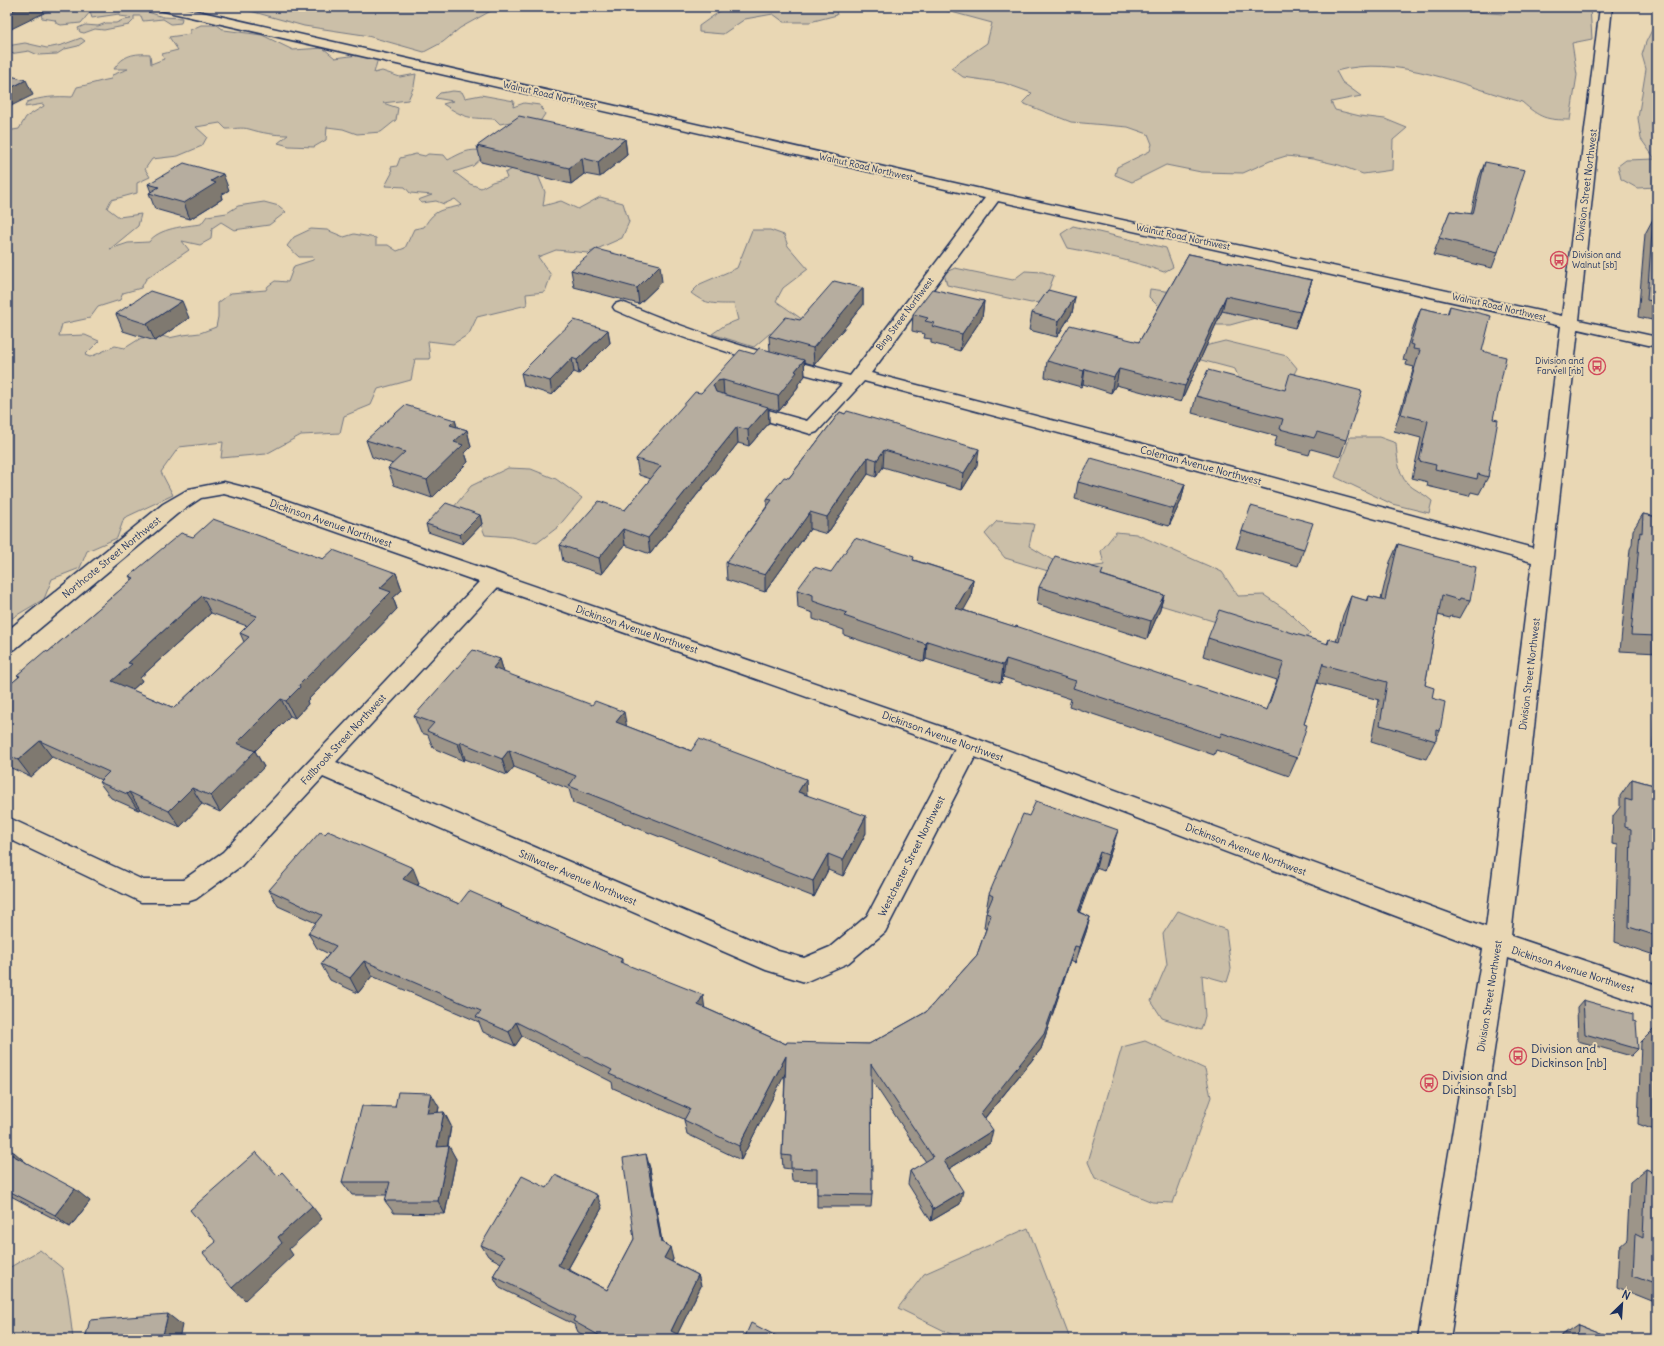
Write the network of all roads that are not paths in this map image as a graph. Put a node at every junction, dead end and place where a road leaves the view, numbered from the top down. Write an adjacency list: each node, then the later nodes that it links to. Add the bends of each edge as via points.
1 (164, 7): 3 (street, Walnut Road Northwest)
2 (1606, 7): 5 (street, Division Street Northwest)
3 (994, 196): 5 (street, Walnut Road Northwest); 7 (street, Bing Street Northwest)
4 (622, 307): 7 (street, Coleman Avenue Northwest, via 655,322 772,361)
5 (1569, 323): 6 (street, Walnut Road Northwest); 10 (street, Division Street Northwest)
6 (1657, 342)
7 (856, 379): 8 (street, Bing Street Northwest, via 811,428); 10 (street, Coleman Avenue Northwest, via 1251,478)
8 (724, 402)
9 (224, 488): 11 (street, Dickinson Avenue Northwest, via 252,495); 12 (street, Northcote Street Northwest, via 196,493 170,509)
10 (1543, 558): 16 (street, Division Street Northwest)
11 (493, 579): 13 (street, Dickinson Avenue Northwest); 14 (street, Fallbrook Street Northwest)
12 (7, 643)
13 (968, 745): 16 (street, Dickinson Avenue Northwest); 17 (street, Westchester Street Northwest, via 876,924)
14 (319, 765): 15 (street, Fallbrook Street Northwest, via 232,859 187,892 141,891); 17 (street, Stillwater Avenue Northwest, via 775,962 805,970)
15 (7, 827)
16 (1497, 943): 18 (street, Dickinson Avenue Northwest); 19 (street, Division Street Northwest)
17 (838, 955)
18 (1657, 997)
19 (1434, 1339)

